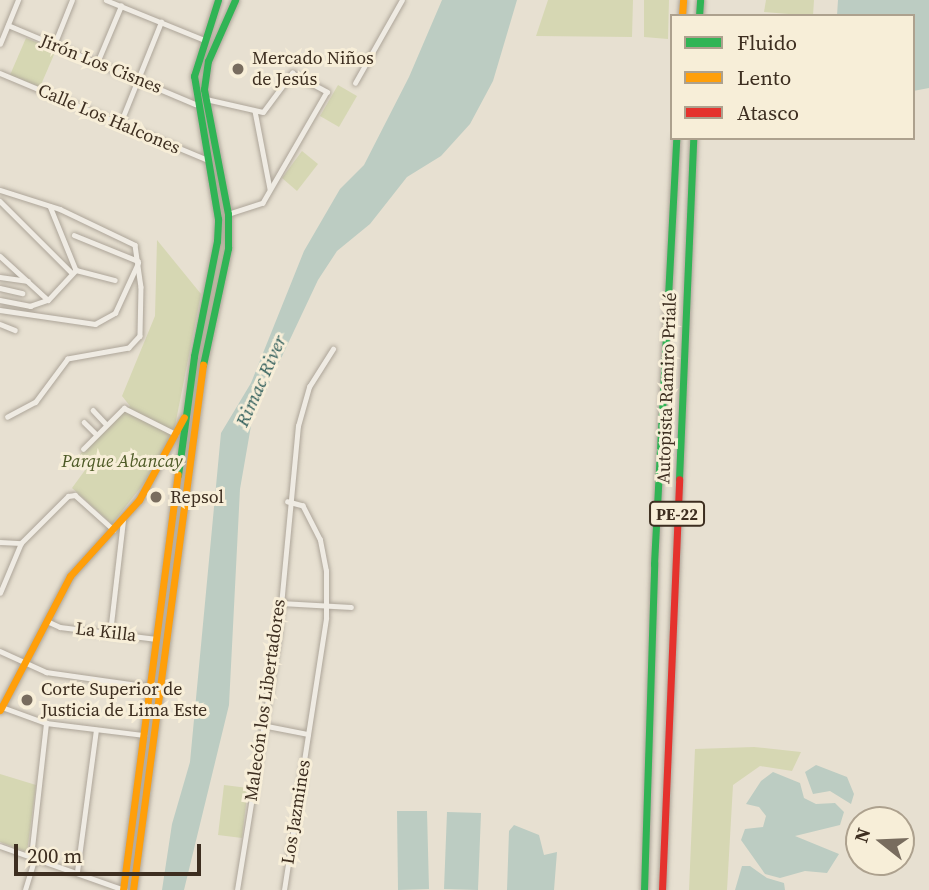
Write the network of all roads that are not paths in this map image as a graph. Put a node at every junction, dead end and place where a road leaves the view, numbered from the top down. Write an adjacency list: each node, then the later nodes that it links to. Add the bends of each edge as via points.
1 (18, 0): 9 (street)
2 (72, 0): 12 (street)
3 (106, 0): 7 (street)
4 (218, 0): 10 (main road)
5 (235, 0): 17 (main road, via 208,61)
6 (402, 0): 16 (street)
7 (121, 6): 8 (street); 13 (street)
8 (161, 22): 10 (street); 15 (street)
9 (8, 25): 11 (street); 12 (street, Jirón Los Cisnes)
10 (202, 39): 18 (main road, via 194,76)
11 (0, 44)
12 (54, 45): 13 (street, Jirón Los Cisnes)
13 (97, 63): 15 (street, Jirón Los Cisnes)
14 (0, 73): 20 (street, Calle Los Halcones)
15 (138, 80): 18 (street, Jirón Los Cisnes); 20 (street)
16 (355, 83)
17 (205, 99): 19 (street); 24 (main road)
18 (195, 103): 23 (main road)
19 (255, 111): 26 (street); 26 (street, via 269,109 286,75 292,73 327,92)
20 (120, 124): 23 (street, Calle Los Halcones)
21 (676, 140): 83 (main road, Autopista Ramiro Prialé / PE-22, via 654,564)
22 (694, 140): 84 (main road, Autopista Ramiro Prialé / PE-22)
23 (207, 160): 24 (street, Calle Los Halcones); 46 (main road, via 218,241)
24 (219, 163): 29 (main road)
25 (0, 190): 28 (street)
26 (271, 191): 29 (street, via 259,207)
27 (0, 201): 33 (street)
28 (50, 205): 32 (street, via 135,245); 33 (street)
29 (228, 214): 45 (main road, via 228,248)
30 (74, 235): 32 (street)
31 (0, 256): 36 (street)
32 (138, 261): 41 (street, via 115,313 107,319 76,324); 48 (street, via 140,336 123,353 68,359 36,402)
33 (73, 271): 35 (street); 39 (street)
34 (0, 277): 36 (street)
35 (115, 280)
36 (28, 281): 39 (street)
37 (0, 288): 38 (street)
38 (22, 293)
39 (46, 299): 40 (street, via 30,306)
40 (0, 300)
41 (0, 310)
42 (0, 324): 43 (street)
43 (15, 330)
44 (333, 349): 54 (street, Malecón los Libertadores, via 309,387 298,426)
45 (200, 377): 46 (main road); 65 (main road)
46 (188, 408): 52 (main road); 65 (main road)
47 (93, 410): 50 (street)
48 (8, 417)
49 (84, 422): 51 (street)
50 (105, 423): 51 (street); 52 (street, via 130,408)
51 (95, 433): 53 (street)
52 (177, 435): 55 (main road)
53 (83, 449)
54 (288, 502): 60 (street, Malecón los Libertadores); 61 (street, Los Jazmines, via 303,506 320,540)
55 (123, 520): 56 (main road); 64 (street)
56 (114, 530): 58 (street, via 71,495); 63 (main road, via 78,565)
57 (0, 542): 58 (street)
58 (21, 543): 59 (street)
59 (0, 593)
60 (281, 603): 61 (street); 71 (street, Malecón los Libertadores)
61 (327, 606): 62 (street); 73 (street, Los Jazmines)
62 (351, 607)
63 (47, 621): 64 (street, La Killa); 67 (main road)
64 (110, 633): 65 (street, La Killa)
65 (163, 640): 68 (main road); 80 (main road)
66 (0, 651): 67 (street)
67 (24, 664): 68 (street, via 57,675); 69 (main road)
68 (152, 687): 74 (main road)
69 (1, 708): 70 (street)
70 (46, 723): 72 (street); 76 (street)
71 (262, 725): 73 (street); 81 (street, Malecón los Libertadores)
72 (96, 730): 74 (street); 77 (street)
73 (309, 734): 82 (street, Los Jazmines)
74 (145, 736): 79 (main road)
75 (0, 846): 76 (street)
76 (33, 857): 77 (street); 78 (street)
77 (77, 872): 79 (street)
78 (25, 890)
79 (124, 890)
80 (133, 890)
81 (237, 890)
82 (284, 890)
83 (644, 890)
84 (662, 890)

